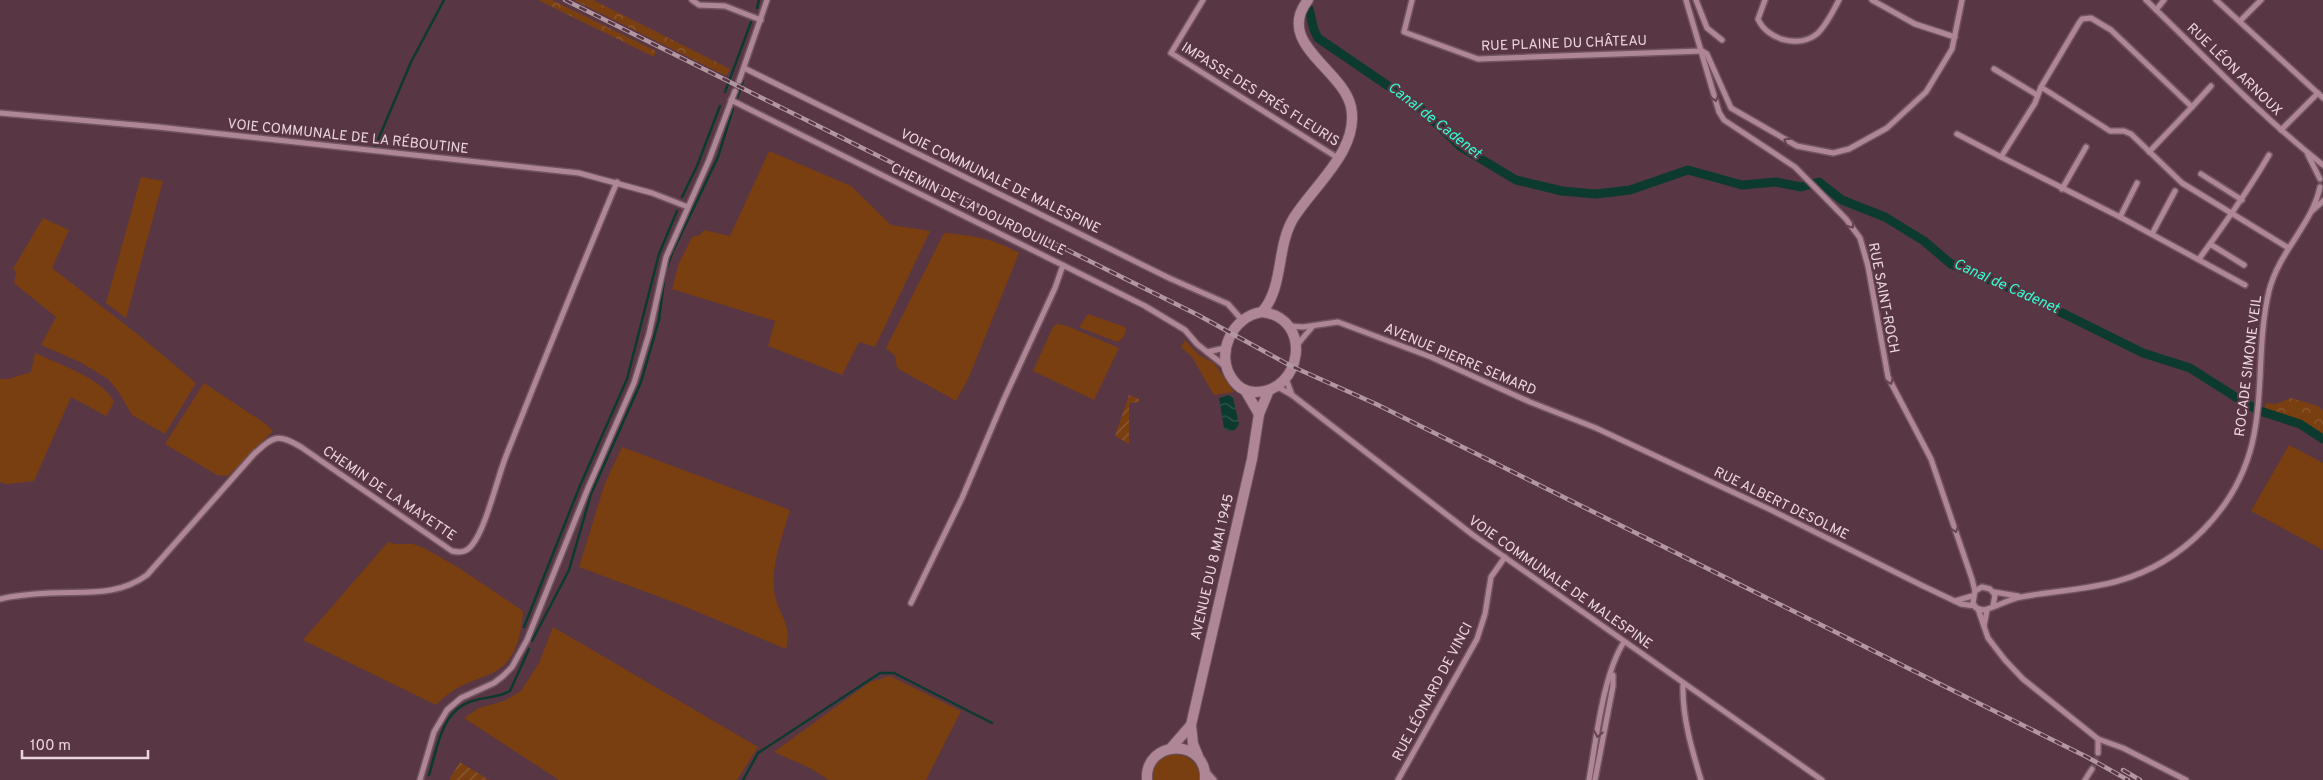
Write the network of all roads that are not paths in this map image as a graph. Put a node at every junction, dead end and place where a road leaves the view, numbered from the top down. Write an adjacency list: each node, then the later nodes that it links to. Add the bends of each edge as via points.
1 (692, 0): 17 (street, via 699,5)
2 (725, 0): 17 (street)
3 (767, 0): 19 (street)
4 (1203, 0): 43 (street, IMPASSE DES PRÉS FLEURIS, via 1170,53)
5 (1307, 0): 43 (main road, via 1300,14 1301,35 1312,54 1341,83 1351,107 1350,132)
6 (1412, 0): 23 (street, RUE PLAINE DU CHÂTEAU, via 1404,32 1478,59)
7 (1686, 0): 23 (street, RUE SAINT-ROCH)
8 (1696, 0): 22 (street, via 1707,28)
9 (1765, 0): 10 (street, via 1758,19 1761,25 1775,37 1789,41 1810,39 1819,32)
10 (1839, 0)
11 (1872, 0): 21 (street, via 1915,24)
12 (1962, 0): 21 (street)
13 (2146, 0): 18 (street, RUE LÉON ARNOUX)
14 (2164, 0): 18 (street)
15 (2216, 0): 20 (street)
16 (2260, 0): 20 (street)
17 (725, 6): 19 (street)
18 (2156, 10): 36 (street, RUE LÉON ARNOUX)
19 (761, 20): 24 (street)
20 (2240, 22): 30 (street)
21 (1955, 37): 23 (street, one-way to 23, via 1952,49 1926,92 1887,128 1849,149 1833,153 1796,146 1732,108 1707,54)
22 (1722, 40)
23 (1702, 51): 83 (street, RUE SAINT-ROCH, one-way to 83, via 1724,120 1786,160 1851,224 1864,249 1888,377 1931,459 1972,579)
24 (744, 68): 26 (street); 68 (street, VOIE COMMUNALE DE MALESPINE, via 1228,304)
25 (1994, 69): 31 (street)
26 (739, 81)
27 (2211, 86): 34 (street)
28 (2041, 87): 31 (street); 34 (street, via 2079,23 2090,18 2111,30); 39 (street, via 2110,131 2131,134)
29 (735, 91): 33 (street)
30 (2318, 93): 32 (street); 36 (street)
31 (2037, 95): 42 (street)
32 (2323, 98)
33 (732, 100): 55 (street); 63 (street, CHEMIN DE LA DOURDOUILLE)
34 (2192, 107): 39 (street)
35 (0, 113): 48 (street, VOIE COMMUNALE DE LA RÉBOUTINE, via 579,173)
36 (2281, 130): 41 (street, RUE LÉON ARNOUX)
37 (1957, 134): 42 (street)
38 (2086, 147): 51 (street)
39 (2149, 152): 56 (street, via 2182,183)
40 (2269, 155): 53 (street)
41 (2308, 155): 44 (street, RUE LÉON ARNOUX); 47 (street, RUE LÉON ARNOUX)
42 (2001, 157): 51 (street)
43 (1338, 158): 66 (main road, via 1289,227)
44 (2323, 165)
45 (2201, 174): 53 (street)
46 (2323, 174): 47 (street)
47 (2320, 179): 50 (street, ROCADE SIMONE VEIL)
48 (617, 182): 55 (street, VOIE COMMUNALE DE LA RÉBOUTINE); 85 (street, CHEMIN DE LA MAYETTE, via 500,471 481,528 467,550 461,553 445,547 301,447 284,437 276,437 254,454 137,583 109,592 51,593)
49 (2137, 183): 58 (street)
50 (2322, 188): 57 (street, ROCADE SIMONE VEIL)
51 (2062, 189): 58 (street)
52 (2175, 191): 59 (street)
53 (2242, 200): 56 (street)
54 (2323, 201): 57 (street, ROCADE SIMONE VEIL)
55 (688, 207): 102 (street, via 666,257 634,383 527,640 503,676 461,698 446,710 434,732)
56 (2231, 212): 60 (street); 61 (street)
57 (2311, 212): 61 (street, ROCADE SIMONE VEIL)
58 (2120, 217): 59 (street)
59 (2152, 234): 62 (street)
60 (2210, 244): 62 (street); 64 (street)
61 (2287, 247): 84 (street, ROCADE SIMONE VEIL, via 2268,298 2255,427 2248,455 2225,504 2206,528 2181,550 2152,568 2097,586)
62 (2199, 259): 65 (street)
63 (1063, 265): 73 (street, CHEMIN DE LA DOURDOUILLE, via 1165,317 1185,330); 87 (street, via 1056,288 962,498)
64 (2244, 265)
65 (2245, 285)
66 (1274, 294): 67 (main road); 69 (main road)
67 (1262, 312): 68 (main road); 69 (main road)
68 (1242, 320): 72 (main road)
69 (1287, 323): 70 (street, AVENUE PIERRE SEMARD); 71 (main road)
70 (1313, 326): 71 (street); 80 (street, AVENUE PIERRE SEMARD, via 1338,322 1351,326)
71 (1296, 346): 75 (main road)
72 (1225, 348): 73 (street); 74 (main road)
73 (1207, 352): 74 (street, CHEMIN DE LA DOURDOUILLE)
74 (1226, 367): 77 (main road, via 1232,380)
75 (1286, 378): 76 (main road); 78 (street)
76 (1273, 389): 77 (main road); 78 (street, VOIE COMMUNALE DE MALESPINE); 79 (main road, AVENUE DU 8 MAI 1945)
77 (1245, 390): 79 (main road)
78 (1292, 396): 81 (street, VOIE COMMUNALE DE MALESPINE)
79 (1259, 414): 95 (main road, AVENUE DU 8 MAI 1945, via 1252,459)
80 (1596, 428): 86 (street, RUE ALBERT DESOLME)
81 (1505, 558): 92 (street, VOIE COMMUNALE DE MALESPINE); 105 (street, RUE LÉONARD DE VINCI, via 1491,577 1477,639)
82 (1994, 592): 83 (street, via 1982,587); 84 (street, ROCADE SIMONE VEIL); 88 (street)
83 (1973, 594): 86 (street); 89 (street)
84 (2020, 597): 88 (street, ROCADE SIMONE VEIL)
85 (0, 599)
86 (1955, 601): 89 (street, RUE ALBERT DESOLME)
87 (911, 604)
88 (1993, 606): 90 (street)
89 (1976, 608): 90 (street); 91 (street)
90 (1987, 610): 91 (street)
91 (1984, 629): 96 (street, via 1995,648 2023,679)
92 (1624, 642): 93 (street); 94 (street, VOIE COMMUNALE DE MALESPINE)
93 (1613, 670): 106 (street, one-way to 106); 107 (street, via 1613,686)
94 (1684, 685): 108 (street, via 1686,720); 109 (street, VOIE COMMUNALE DE MALESPINE)
95 (1191, 726): 97 (main road, AVENUE DU 8 MAI 1945); 99 (main road, AVENUE DU 8 MAI 1945)
96 (2098, 739): 98 (street); 111 (street)
97 (1171, 748): 99 (main road, via 1181,748); 103 (main road, AVENUE DU 8 MAI 1945, via 1154,758)
98 (2098, 753)
99 (1198, 757): 101 (main road, AVENUE DU 8 MAI 1945)
100 (2092, 769): 110 (street)
101 (1205, 775): 104 (street)
102 (420, 780)
103 (1147, 780)
104 (1214, 780)
105 (1398, 780)
106 (1589, 780)
107 (1595, 780)
108 (1701, 780)
109 (1822, 780)
110 (2085, 780)
111 (2186, 780)

